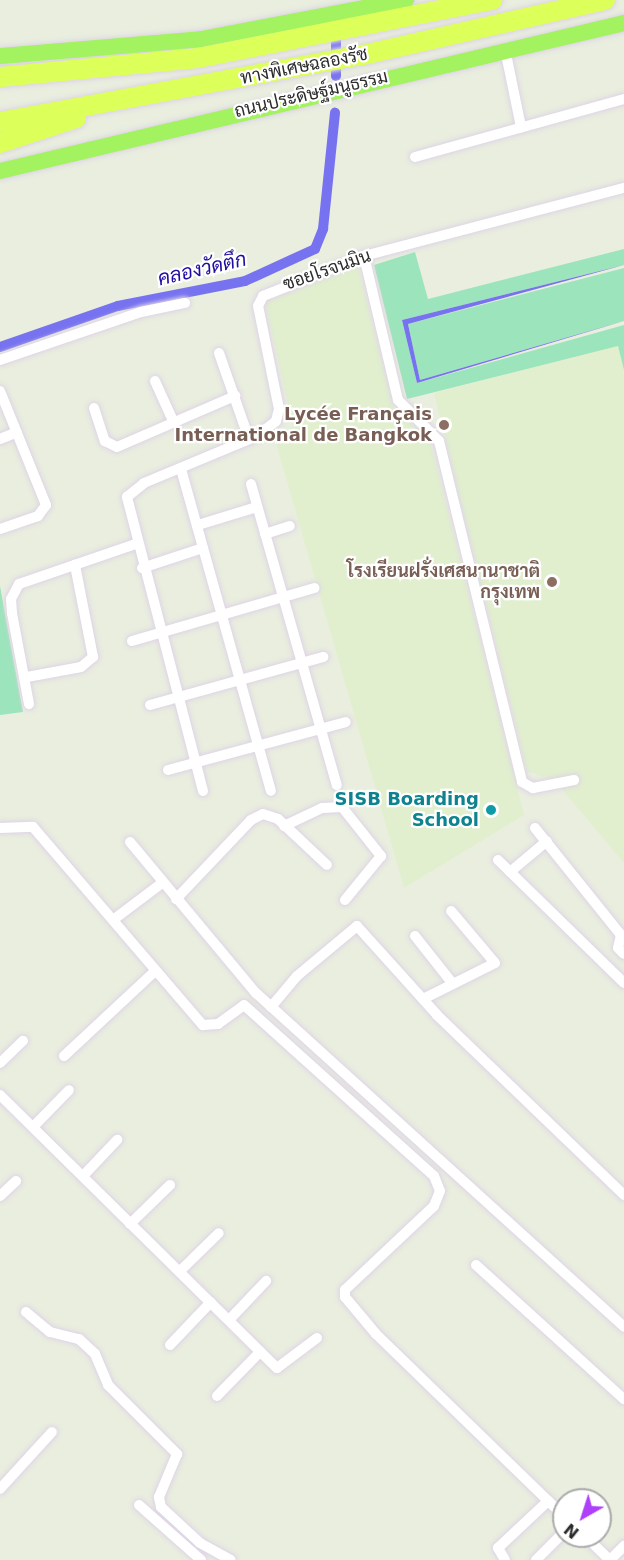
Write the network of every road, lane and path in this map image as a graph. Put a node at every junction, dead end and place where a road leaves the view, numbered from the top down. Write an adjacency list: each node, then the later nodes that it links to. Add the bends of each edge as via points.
1 (406, 0): 6 (main road, via 201,39)
2 (492, 0): 7 (highway, ทางพิเศษฉลองรัช, via 198,58)
3 (605, 0): 9 (highway, ทางพิเศษฉลองรัช, via 363,55)
4 (624, 23): 5 (main road, ถนนประดิษฐ์มนูธรรม)
5 (505, 49): 11 (street); 14 (main road, ถนนประดิษฐ์มนูธรรม)
6 (0, 56)
7 (0, 77)
8 (624, 99): 11 (street)
9 (98, 108): 10 (highway, ทางพิเศษฉลองรัช); 12 (highway)
10 (0, 122)
11 (521, 127): 13 (street)
12 (0, 143)
13 (415, 157)
14 (0, 171)
15 (624, 188): 16 (street, ซอยโรจนมิน)
16 (364, 256): 27 (street, ซอยโรจนมิน, via 262,296 258,306 263,340 279,409 266,431); 56 (street, via 398,400 439,441 522,782 533,788)
17 (185, 303): 19 (street, via 141,312)
18 (219, 353): 22 (street)
19 (0, 360)
20 (154, 381): 24 (street)
21 (0, 391): 25 (street)
22 (235, 396): 24 (street); 27 (street)
23 (94, 408): 24 (street, via 110,446)
24 (174, 423)
25 (16, 432): 26 (street); 33 (street, via 46,505 38,516)
26 (0, 439)
27 (249, 439): 28 (street, ซอยโรจนมิน)
28 (181, 469): 31 (street); 35 (street, ซอยโรจนมิน, via 144,483 128,497)
29 (251, 484): 30 (street)
30 (257, 507): 31 (street); 34 (street)
31 (198, 525): 36 (street)
32 (290, 526): 34 (street)
33 (0, 529)
34 (265, 534): 40 (street)
35 (136, 544): 37 (street); 38 (street)
36 (203, 548): 38 (street); 41 (street)
37 (75, 565): 46 (street, via 19,584 10,599); 46 (street, via 93,657 81,667)
38 (142, 568): 42 (street)
39 (314, 588): 40 (street)
40 (284, 599): 41 (street); 45 (street)
41 (222, 617): 42 (street); 47 (street)
42 (159, 635): 43 (street); 48 (street)
43 (132, 641)
44 (323, 657): 45 (street)
45 (303, 665): 47 (street); 52 (street)
46 (27, 677): 49 (street)
47 (241, 684): 48 (street); 53 (street)
48 (177, 700): 50 (street); 54 (street)
49 (29, 704)
50 (150, 705)
51 (346, 722): 52 (street)
52 (320, 729): 53 (street); 57 (street)
53 (258, 745): 54 (street); 59 (street)
54 (195, 763): 55 (street); 58 (street)
55 (168, 770)
56 (574, 780)
57 (337, 785)
58 (203, 791)
59 (271, 791)
60 (284, 826): 66 (street); 69 (street, via 270,814 251,819); 70 (street, via 322,808 342,807 381,856)
61 (0, 828): 72 (street, via 33,827)
62 (535, 828): 63 (street)
63 (547, 841): 67 (street); 74 (street, via 621,935)
64 (130, 842): 68 (street)
65 (498, 860): 67 (street)
66 (327, 866)
67 (510, 872): 75 (street, via 593,958)
68 (162, 883): 69 (street); 72 (street)
69 (176, 899): 79 (street)
70 (345, 900)
71 (451, 911): 78 (street, via 495,963)
72 (113, 920): 76 (street)
73 (415, 936): 78 (street)
74 (621, 951): 75 (street)
75 (604, 962): 77 (street)
76 (154, 972): 81 (street, via 203,1025 218,1024); 84 (street)
77 (624, 983)
78 (453, 984): 80 (street)
79 (256, 993): 81 (street); 82 (street)
80 (423, 999): 82 (street, via 357,926 297,976); 93 (street)
81 (244, 1005): 111 (street, via 434,1176 440,1191 434,1206 345,1290 345,1298)
82 (271, 1007): 103 (street)
83 (23, 1041): 85 (street)
84 (64, 1056)
85 (0, 1063)
86 (69, 1090): 88 (street)
87 (0, 1095): 88 (street)
88 (34, 1126): 90 (street)
89 (117, 1140): 90 (street)
90 (83, 1176): 95 (street)
91 (16, 1181): 94 (street)
92 (170, 1185): 95 (street)
93 (624, 1195)
94 (0, 1196)
95 (130, 1224): 98 (street)
96 (219, 1233): 98 (street)
97 (476, 1265): 108 (street)
98 (180, 1270): 100 (street)
99 (266, 1281): 102 (street)
100 (211, 1302): 102 (street); 105 (street)
101 (26, 1312): 118 (street, via 50,1332 79,1339 95,1354 108,1385 174,1450 178,1462 158,1503 200,1543)
102 (229, 1320): 106 (street)
103 (624, 1327)
104 (317, 1338): 106 (street, via 281,1369)
105 (170, 1345)
106 (261, 1352): 107 (street)
107 (217, 1396)
108 (624, 1399)
109 (52, 1432): 110 (street)
110 (0, 1489)
111 (548, 1501): 113 (street); 119 (street, via 498,1548)
112 (139, 1505): 117 (street)
113 (552, 1505)
114 (552, 1544): 120 (street)
115 (624, 1546): 121 (street)
116 (598, 1548): 121 (street)
117 (201, 1560)
118 (231, 1560)
119 (505, 1560)
120 (536, 1560)
121 (610, 1560)

